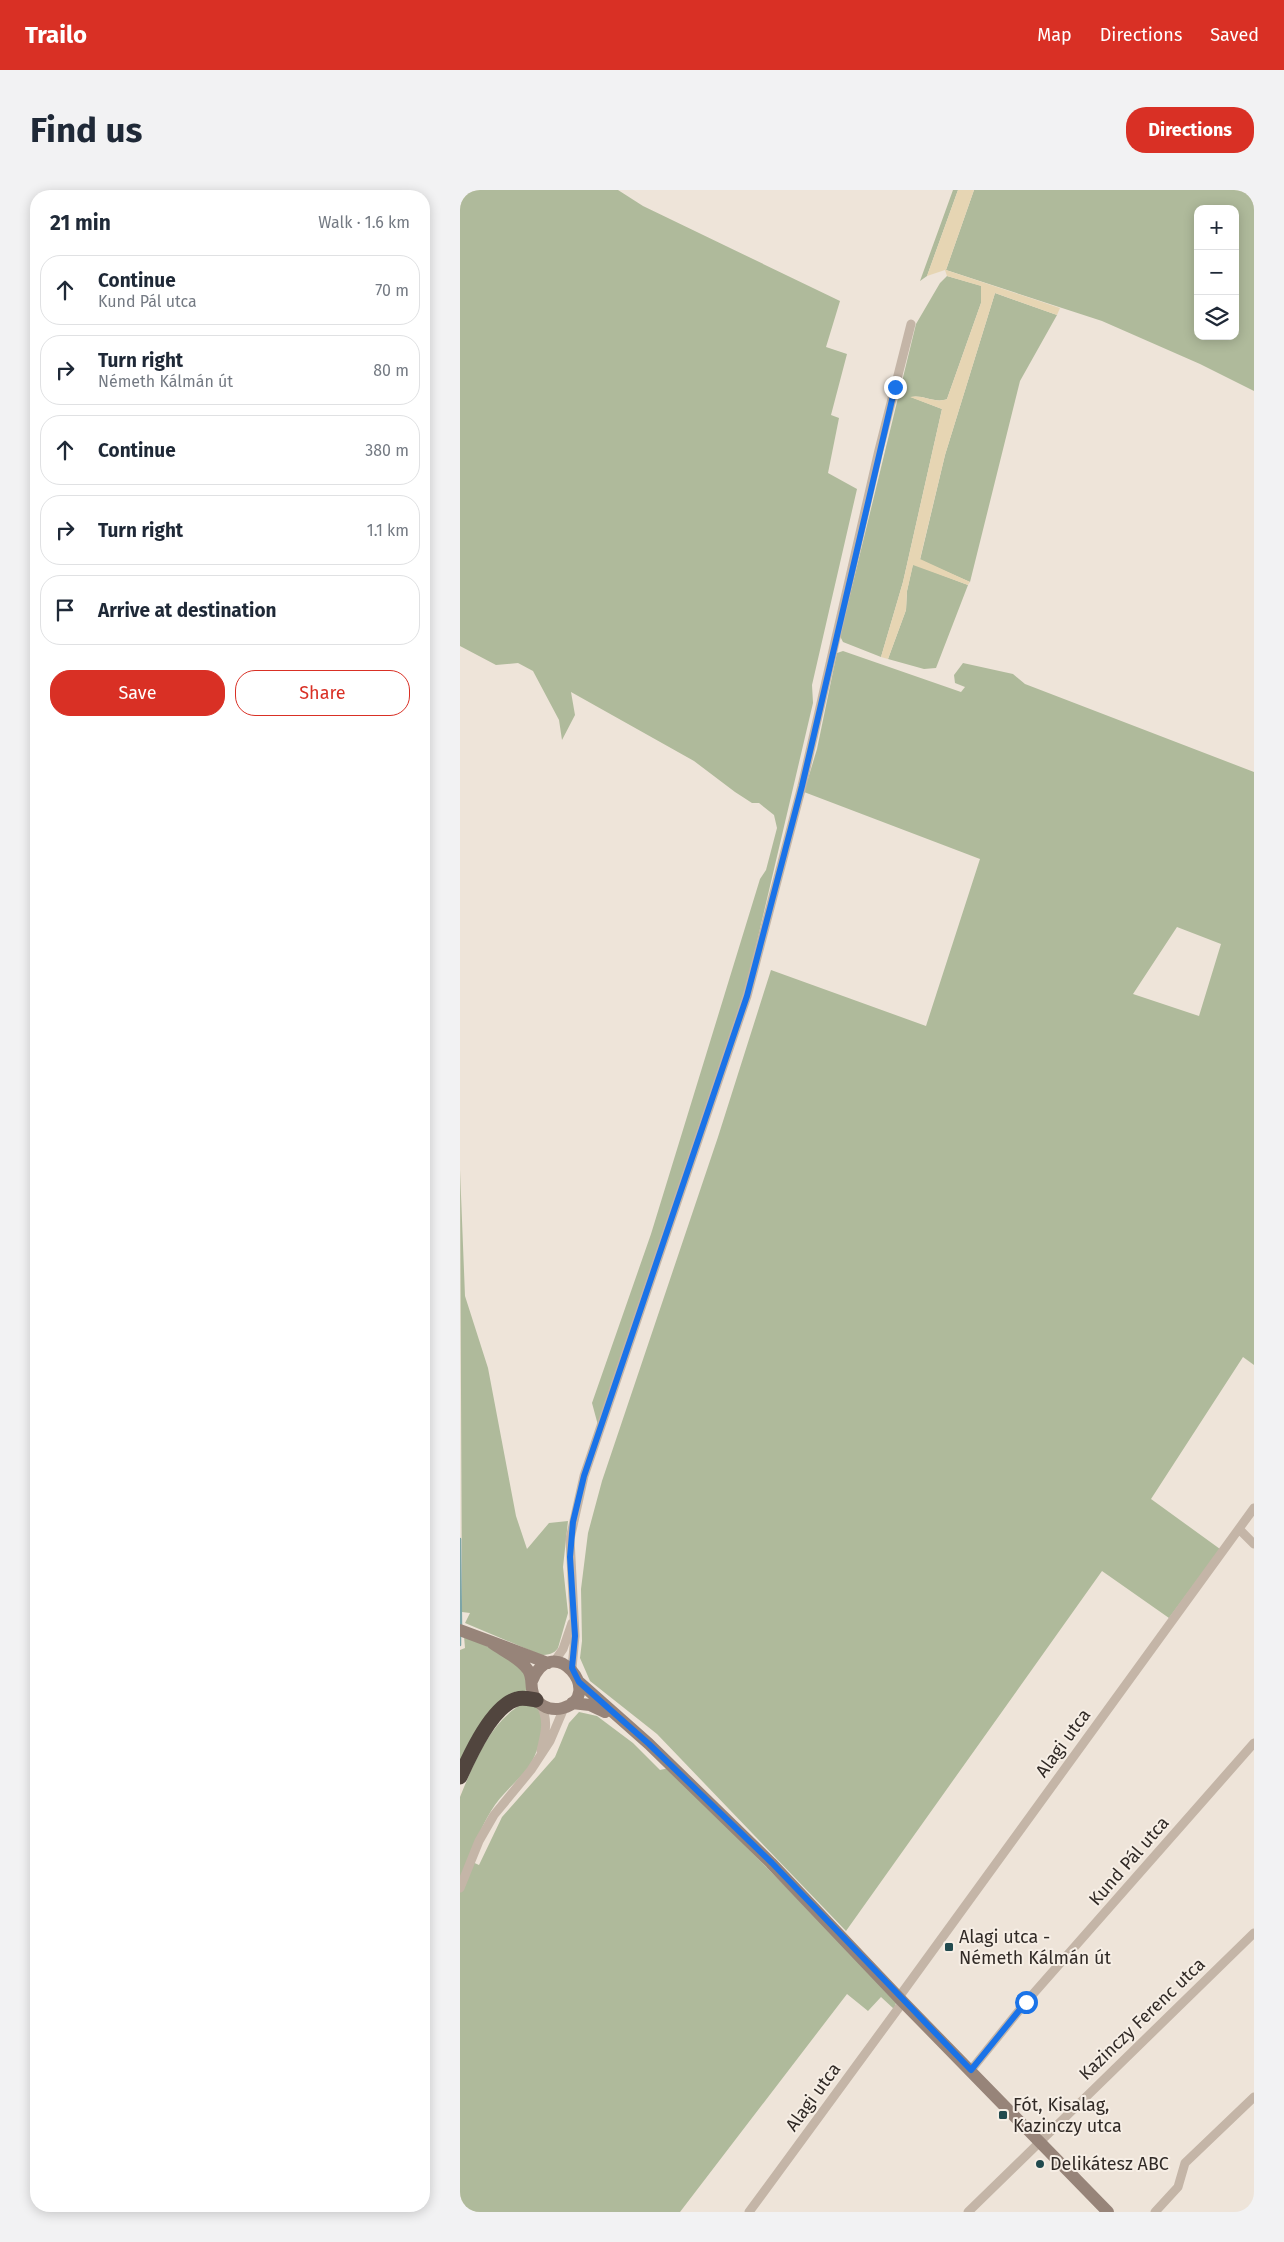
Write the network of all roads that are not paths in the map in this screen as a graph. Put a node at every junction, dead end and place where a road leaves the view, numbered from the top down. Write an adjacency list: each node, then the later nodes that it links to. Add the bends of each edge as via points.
1 (911, 324): 5 (street, via 802,786 747,996 582,1486 570,1539)
2 (1254, 1508): 3 (street, Alagi utca)
3 (1239, 1529): 4 (street); 20 (street, Alagi utca)
4 (1254, 1544)
5 (574, 1613): 8 (street, via 563,1650); 9 (street)
6 (462, 1630): 7 (street)
7 (492, 1643): 8 (street); 10 (street, via 524,1666)
8 (551, 1663): 9 (street, via 564,1663); 10 (street, via 540,1667)
9 (572, 1668): 11 (street)
10 (532, 1681): 12 (street, via 533,1694)
11 (579, 1682): 13 (street, via 576,1697); 14 (street)
12 (539, 1702): 13 (street, via 556,1710); 16 (street, via 547,1727); 17 (highway, via 517,1699 508,1704 481,1734)
13 (568, 1705): 14 (street, via 590,1705); 16 (street)
14 (626, 1724): 20 (street, via 772,1863)
15 (1254, 1743): 21 (street, Kund Pál utca, via 1026,2002)
16 (540, 1756): 18 (street, via 494,1815 479,1841)
17 (460, 1777)
18 (460, 1888)
19 (1254, 1933): 23 (street, Kazinczy Ferenc utca)
20 (901, 1999): 21 (street); 24 (street, Alagi utca)
21 (971, 2070): 23 (street)
22 (1254, 2097): 27 (street, via 1185,2163 1178,2187)
23 (1039, 2141): 25 (street, Kazinczy Ferenc utca); 26 (street)
24 (749, 2212)
25 (968, 2212)
26 (1108, 2212)
27 (1155, 2212)

